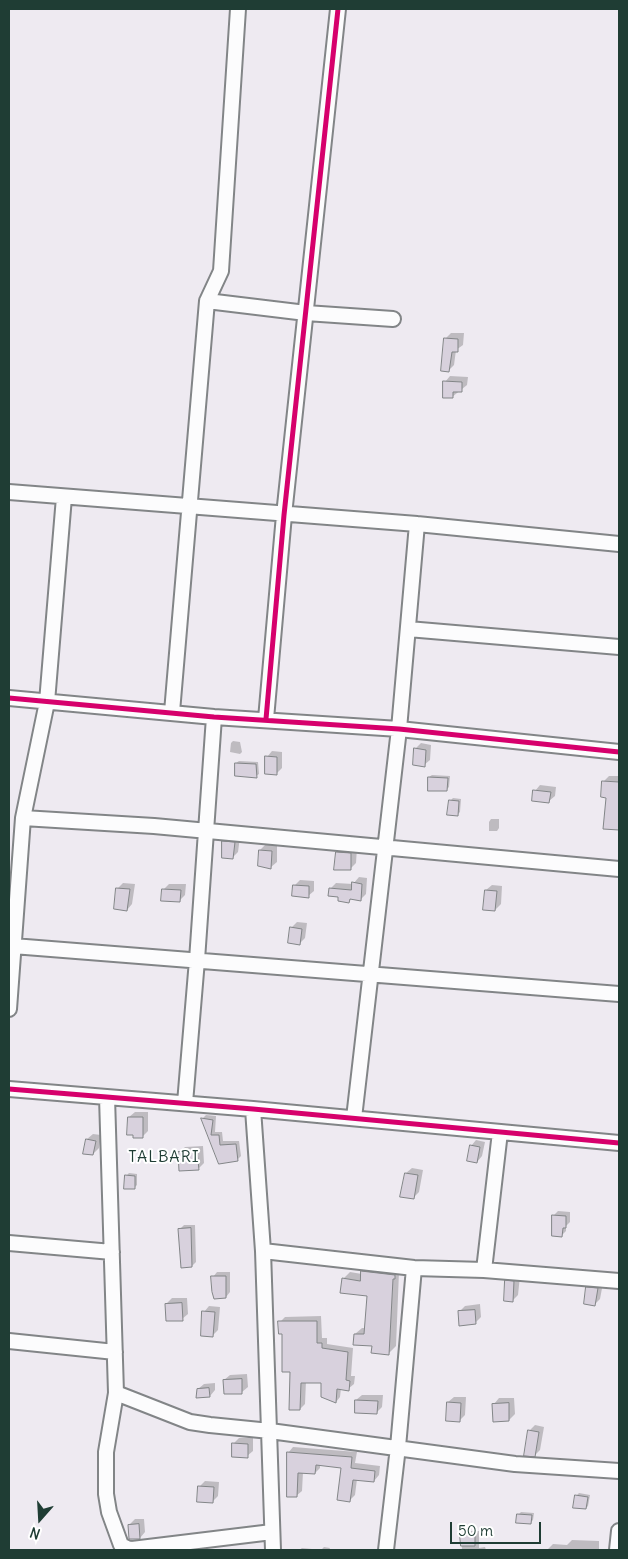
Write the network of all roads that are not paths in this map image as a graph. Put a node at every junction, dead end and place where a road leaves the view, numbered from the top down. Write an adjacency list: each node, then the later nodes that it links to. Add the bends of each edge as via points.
1 (238, 9): 3 (street, via 220,271)
2 (338, 9): 4 (street)
3 (207, 301): 4 (street); 8 (street)
4 (306, 313): 5 (street); 9 (street)
5 (393, 319)
6 (9, 492): 7 (street)
7 (64, 497): 8 (street); 15 (street)
8 (190, 507): 9 (street); 16 (street)
9 (284, 515): 10 (street); 18 (street)
10 (417, 524): 11 (street); 12 (street)
11 (619, 544)
12 (408, 629): 13 (street); 19 (street)
13 (619, 648)
14 (9, 698): 15 (street)
15 (47, 702): 16 (street); 21 (street)
16 (172, 712): 17 (street)
17 (214, 717): 18 (street); 22 (street)
18 (266, 719): 19 (street)
19 (399, 729): 20 (street); 23 (street)
20 (619, 752)
21 (23, 818): 22 (street); 25 (street)
22 (206, 831): 23 (street); 27 (street)
23 (385, 848): 24 (street); 28 (street)
24 (619, 869)
25 (13, 889): 26 (street)
26 (14, 946): 27 (street); 30 (street)
27 (197, 960): 28 (street); 33 (street)
28 (370, 974): 29 (street); 35 (street)
29 (619, 994)
30 (9, 1009)
31 (9, 1089): 32 (street)
32 (107, 1097): 33 (street); 40 (street)
33 (185, 1103): 34 (street)
34 (254, 1109): 35 (street); 39 (street)
35 (354, 1118): 36 (street)
36 (500, 1132): 37 (street); 42 (street)
37 (619, 1143)
38 (9, 1244): 40 (street)
39 (263, 1250): 41 (street); 47 (street)
40 (112, 1252): 45 (street)
41 (414, 1268): 42 (street); 48 (street)
42 (484, 1270): 43 (street)
43 (619, 1281)
44 (9, 1341): 45 (street)
45 (115, 1352): 46 (street)
46 (116, 1393): 47 (street, via 190,1422); 51 (street, via 106,1452 106,1480 110,1512 121,1545 132,1550)
47 (270, 1431): 48 (street); 51 (street)
48 (398, 1447): 49 (street, via 515,1464); 53 (street)
49 (619, 1471)
50 (619, 1531): 54 (street)
51 (272, 1532): 52 (street)
52 (273, 1550)
53 (386, 1550)
54 (617, 1550)

